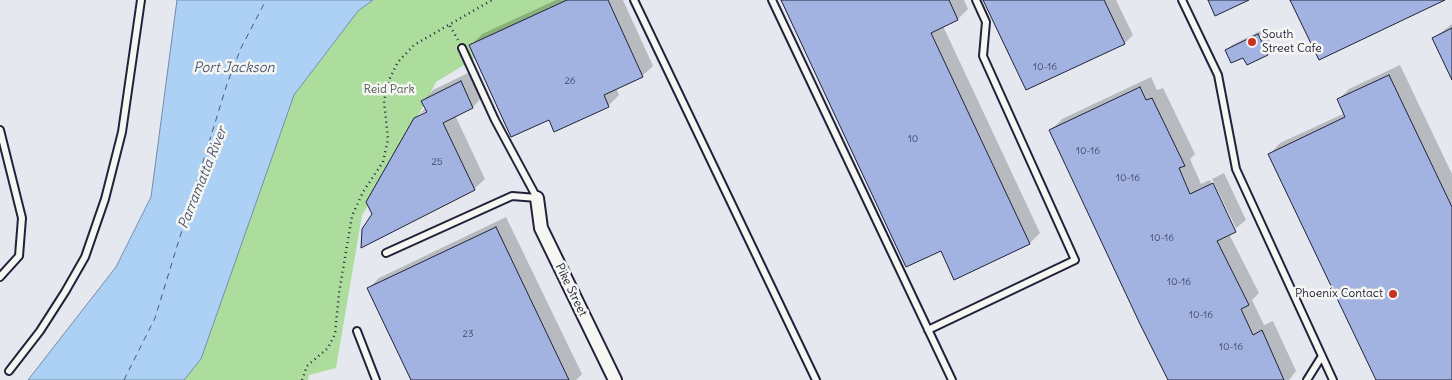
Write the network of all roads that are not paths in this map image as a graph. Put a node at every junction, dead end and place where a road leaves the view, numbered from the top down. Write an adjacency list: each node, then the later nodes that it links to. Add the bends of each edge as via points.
1 (141, 0): 14 (lane, via 122,132 105,198 85,256 40,332)
2 (634, 0): 17 (lane)
3 (772, 0): 11 (lane)
4 (976, 0): 11 (lane, via 986,22 983,56 1075,260)
5 (1182, 0): 13 (lane, via 1218,75 1236,169)
6 (462, 48): 8 (lane, via 495,120)
7 (0, 130): 10 (lane, via 22,218 19,256)
8 (537, 198): 9 (lane, via 512,196); 16 (street, Pike Street, via 541,228)
9 (386, 253)
10 (0, 277)
11 (928, 330): 18 (lane)
12 (357, 331): 15 (lane)
13 (1322, 356): 19 (lane); 20 (lane)
14 (9, 370)
15 (376, 380)
16 (615, 380)
17 (816, 380)
18 (952, 380)
19 (1307, 380)
20 (1333, 380)

